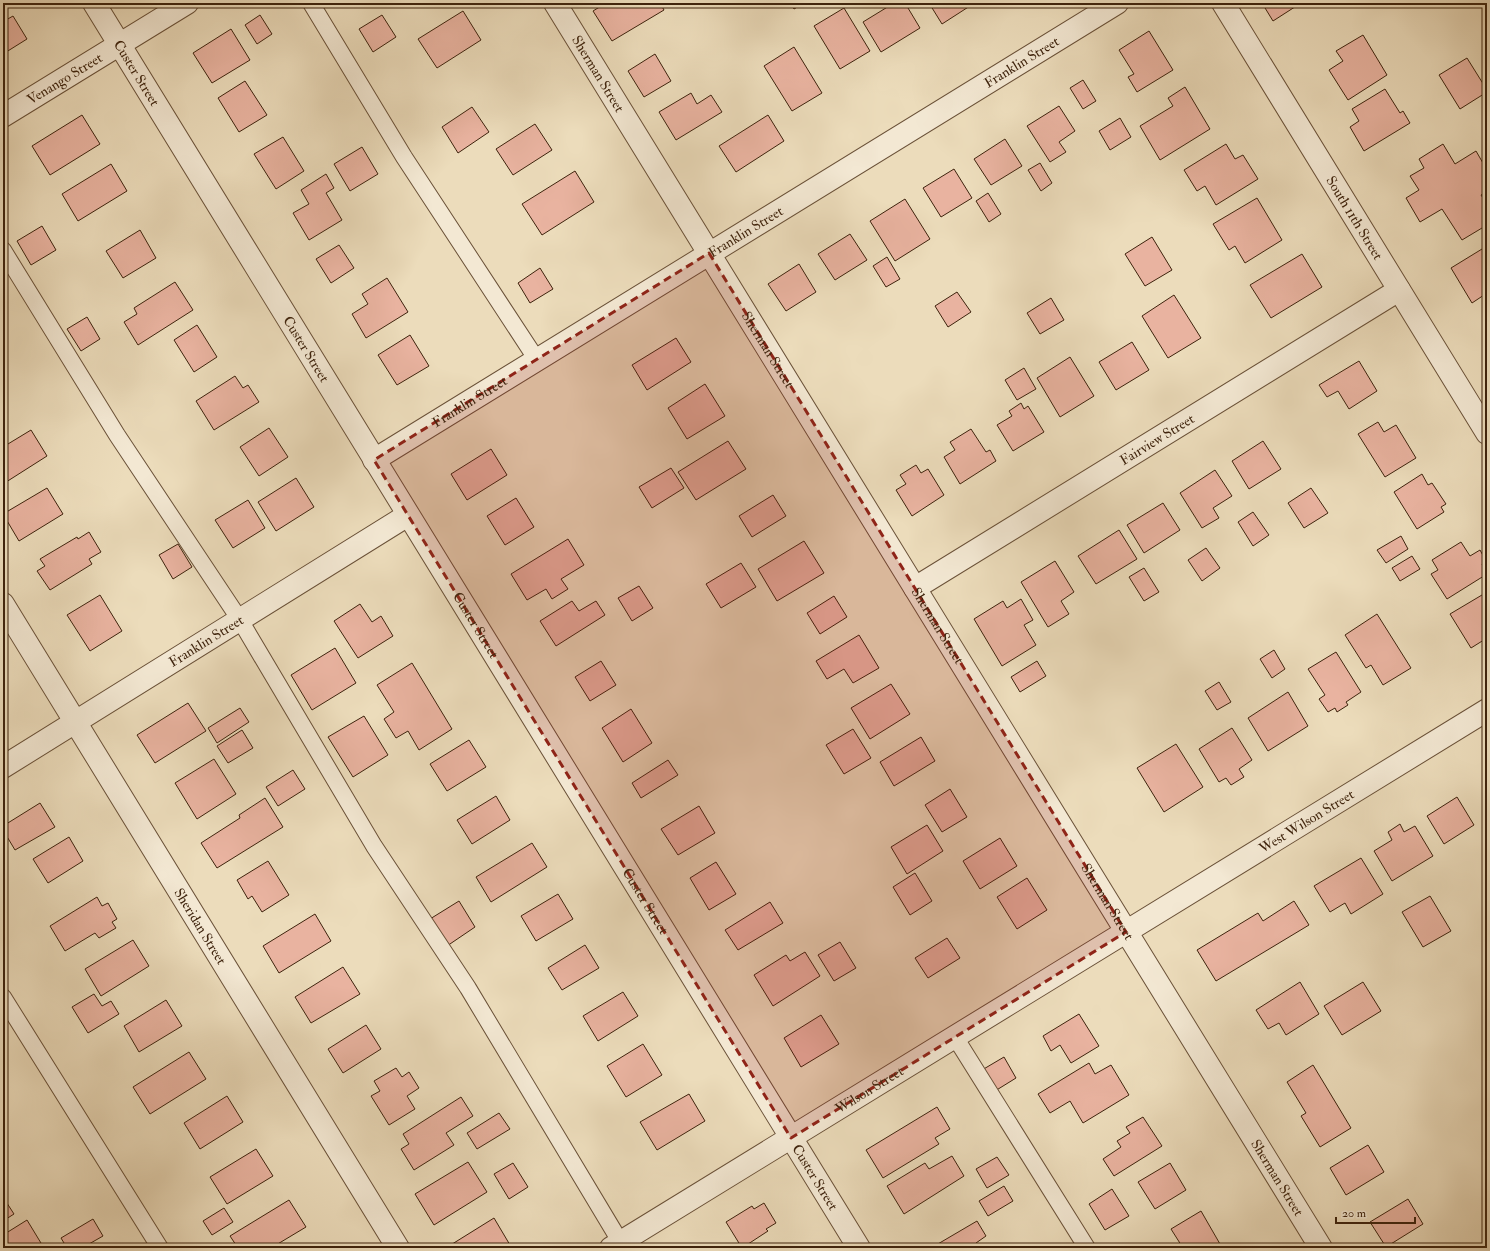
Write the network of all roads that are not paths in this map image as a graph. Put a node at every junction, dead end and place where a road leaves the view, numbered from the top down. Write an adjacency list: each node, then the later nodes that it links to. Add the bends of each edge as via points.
1 (94, 3): 7 (street, Custer Street)
2 (187, 3): 7 (street, Venango Street)
3 (311, 3): 12 (lane, via 404,157)
4 (556, 3): 10 (street, Sherman Street)
5 (1117, 3): 10 (street, Franklin Street)
6 (1223, 3): 11 (street, South 11th Street)
7 (119, 45): 8 (street, Venango Street); 14 (street, Custer Street)
8 (3, 116)
9 (3, 250): 18 (lane, via 117,435)
10 (710, 253): 12 (street, Franklin Street); 16 (street, Sherman Street)
11 (1399, 290): 13 (street, South 11th Street); 16 (street, Fairview Street)
12 (537, 360): 14 (street, Franklin Street)
13 (1487, 433)
14 (374, 460): 15 (street, Custer Street)
15 (408, 514): 18 (street, Franklin Street); 25 (street, Custer Street)
16 (915, 588): 22 (street, Sherman Street)
17 (3, 604): 20 (street, Sheridan Street)
18 (240, 620): 20 (street, Franklin Street); 26 (lane, via 374,846 468,988)
19 (1487, 710): 22 (street, West Wilson Street)
20 (76, 723): 21 (street, Franklin Street); 28 (street, Sheridan Street)
21 (3, 767)
22 (1126, 932): 24 (street, Wilson Street); 31 (street, Sherman Street)
23 (3, 997): 27 (lane)
24 (955, 1037): 25 (street, Wilson Street); 30 (lane)
25 (791, 1138): 26 (street, Wilson Street); 29 (street, Custer Street)
26 (618, 1246)
27 (160, 1248)
28 (398, 1248)
29 (859, 1248)
30 (1087, 1248)
31 (1321, 1248)

